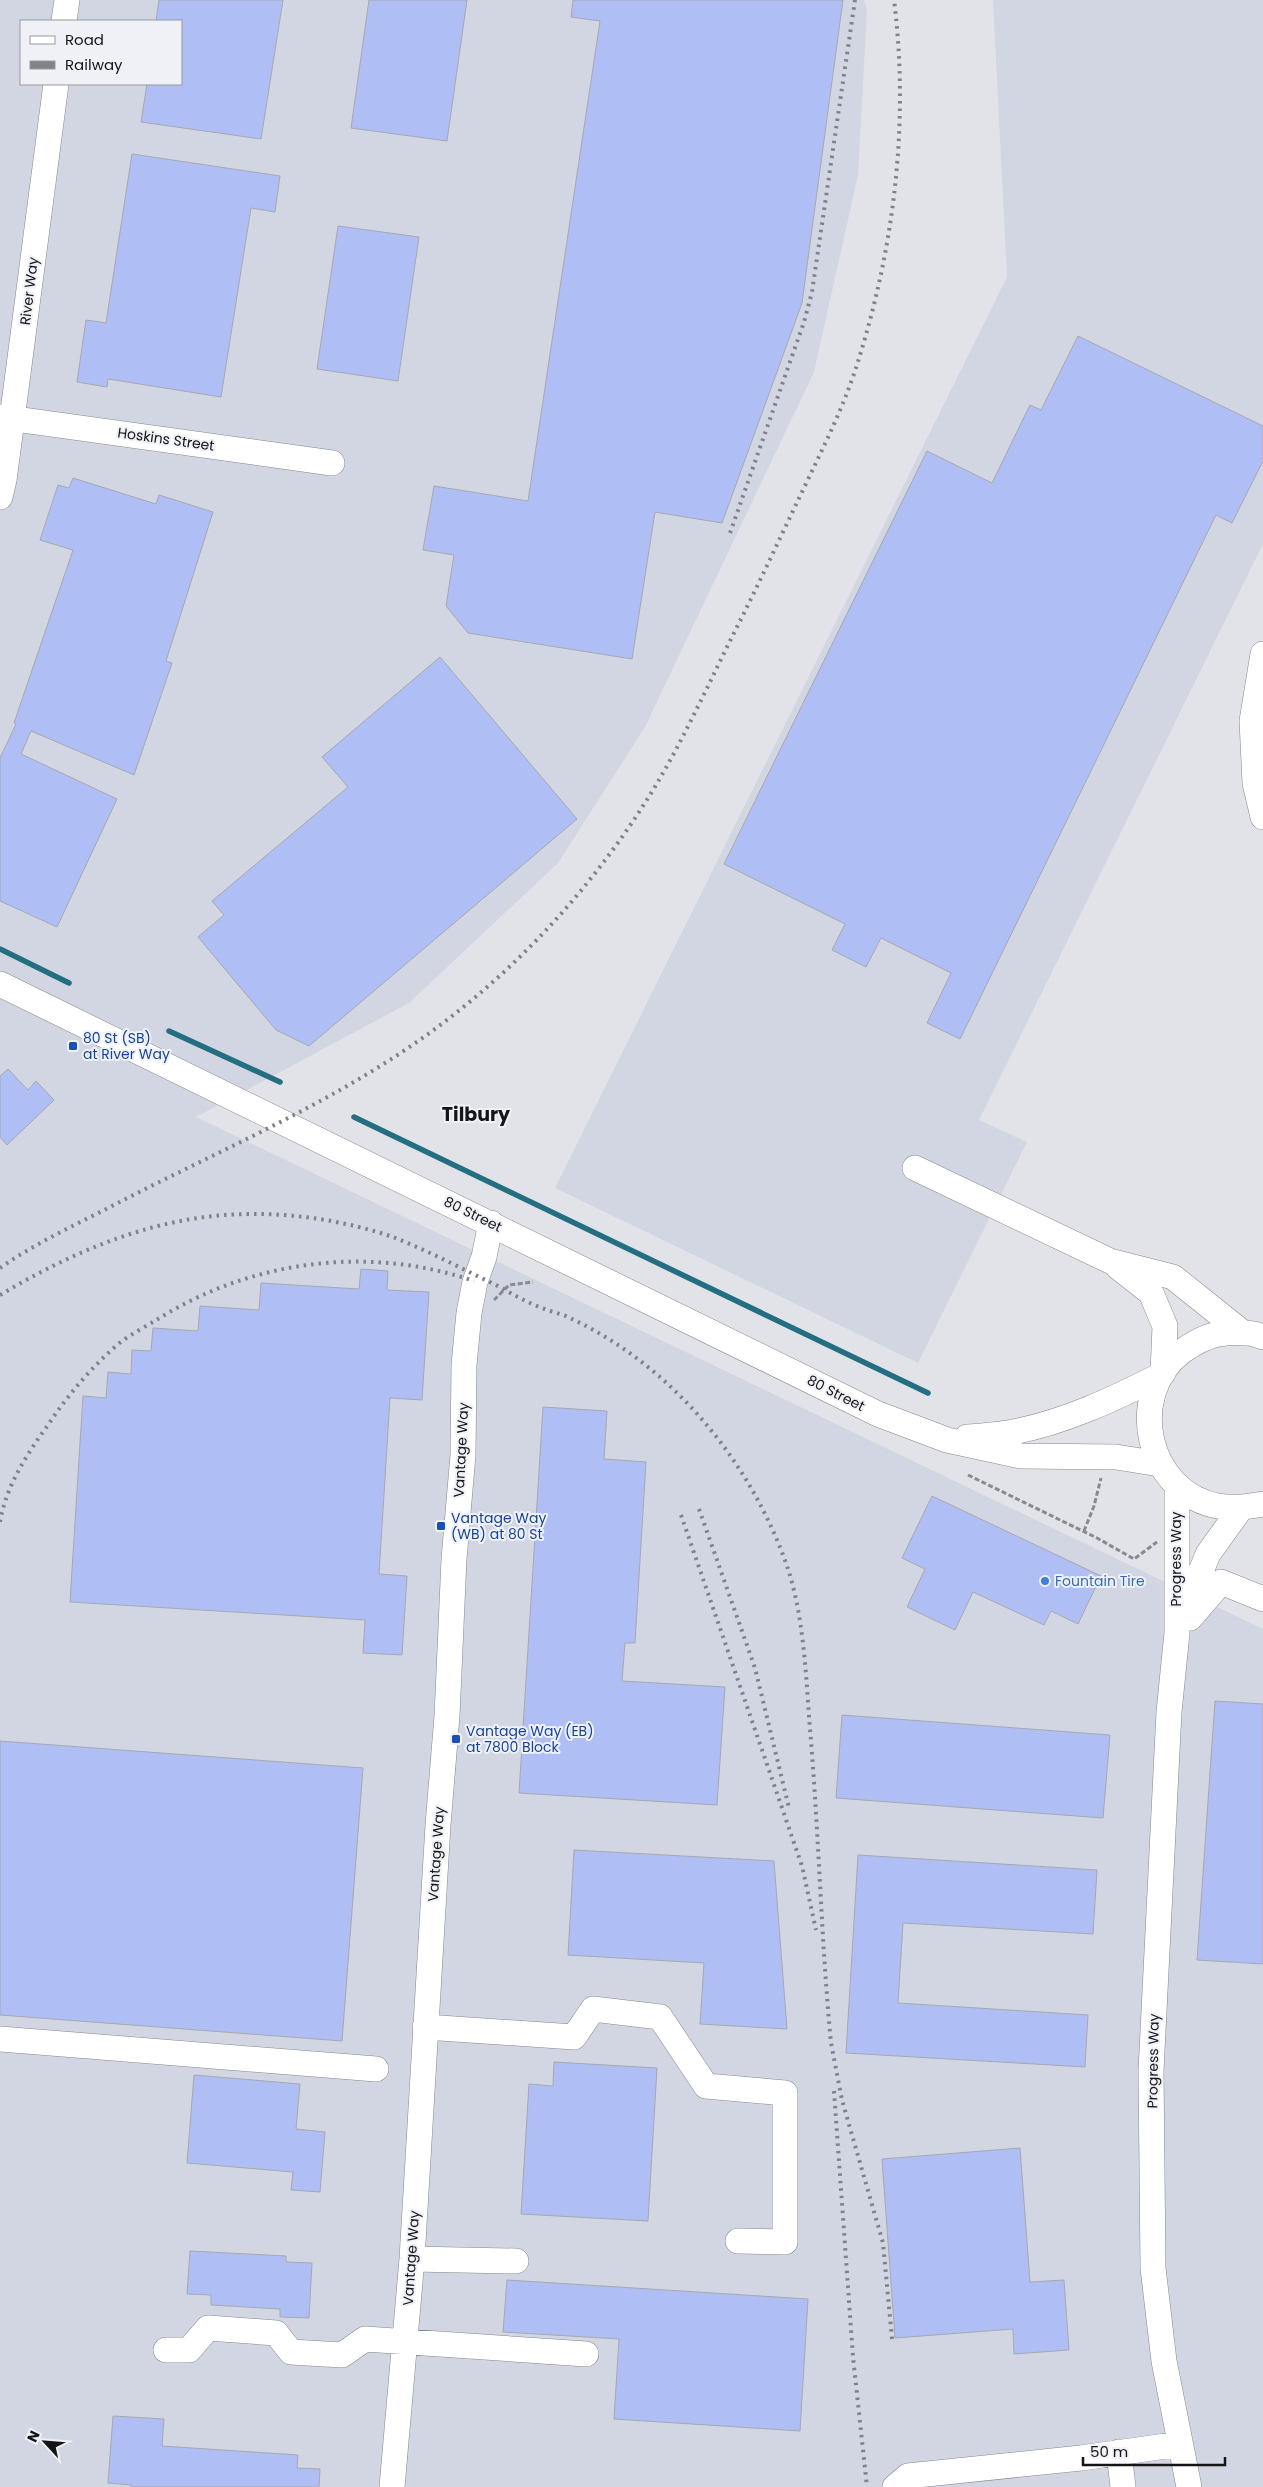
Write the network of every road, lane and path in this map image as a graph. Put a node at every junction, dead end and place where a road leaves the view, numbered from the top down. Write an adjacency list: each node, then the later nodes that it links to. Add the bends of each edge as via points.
1 (66, 0): 2 (street)
2 (64, 20)
3 (56, 85): 4 (street, River Way)
4 (6, 418): 5 (street, Hoskins Street); 6 (street, River Way)
5 (332, 463)
6 (0, 497)
7 (1263, 654): 8 (street, via 1252,721 1255,783)
8 (1263, 817)
9 (0, 984): 11 (street, 80 Street)
10 (915, 1168): 12 (street)
11 (491, 1223): 17 (street, 80 Street, via 878,1414); 27 (street, Vantage Way, via 468,1312 463,1455)
12 (1110, 1261): 15 (street, via 1173,1277); 16 (street, via 1151,1293 1165,1326)
13 (533, 1282): 14 (path, via 509,1286)
14 (492, 1302)
15 (1257, 1334): 16 (street, via 1211,1336 1193,1343 1173,1358)
16 (1162, 1374): 17 (street, 80 Street, via 1109,1400 1057,1420 1013,1432); 18 (street, via 1151,1397 1148,1419 1151,1440)
17 (947, 1440): 18 (street, 80 Street, via 1021,1456 1116,1457)
18 (1160, 1464): 21 (street)
19 (1102, 1472): 23 (path)
20 (968, 1475): 23 (path)
21 (1177, 1485): 22 (street, via 1194,1498 1217,1506); 26 (street, Progress Way)
22 (1252, 1506): 26 (street, Progress Way, via 1208,1554)
23 (1084, 1531): 24 (path, via 1134,1558 1150,1545)
24 (1165, 1540)
25 (1263, 1599): 26 (street, via 1221,1582)
26 (1177, 1633): 36 (street, Progress Way, via 1169,1712 1151,2071 1153,2268 1164,2360)
27 (425, 2027): 30 (street, via 574,2037 593,2009 660,2017 706,2086 785,2093 785,2242); 31 (street, Vantage Way)
28 (0, 2039): 29 (street)
29 (376, 2069)
30 (738, 2241)
31 (412, 2259): 32 (street); 33 (street, Vantage Way)
32 (516, 2261)
33 (404, 2341): 34 (street, via 365,2339 342,2355 334,2355 292,2352 276,2333 208,2328 189,2350); 35 (street); 38 (street, Vantage Way)
34 (166, 2350)
35 (586, 2354)
36 (1180, 2444): 37 (street); 41 (street, Progress Way)
37 (1119, 2452): 39 (street, via 908,2476); 40 (street)
38 (392, 2487)
39 (895, 2487)
40 (1123, 2487)
41 (1189, 2487)

